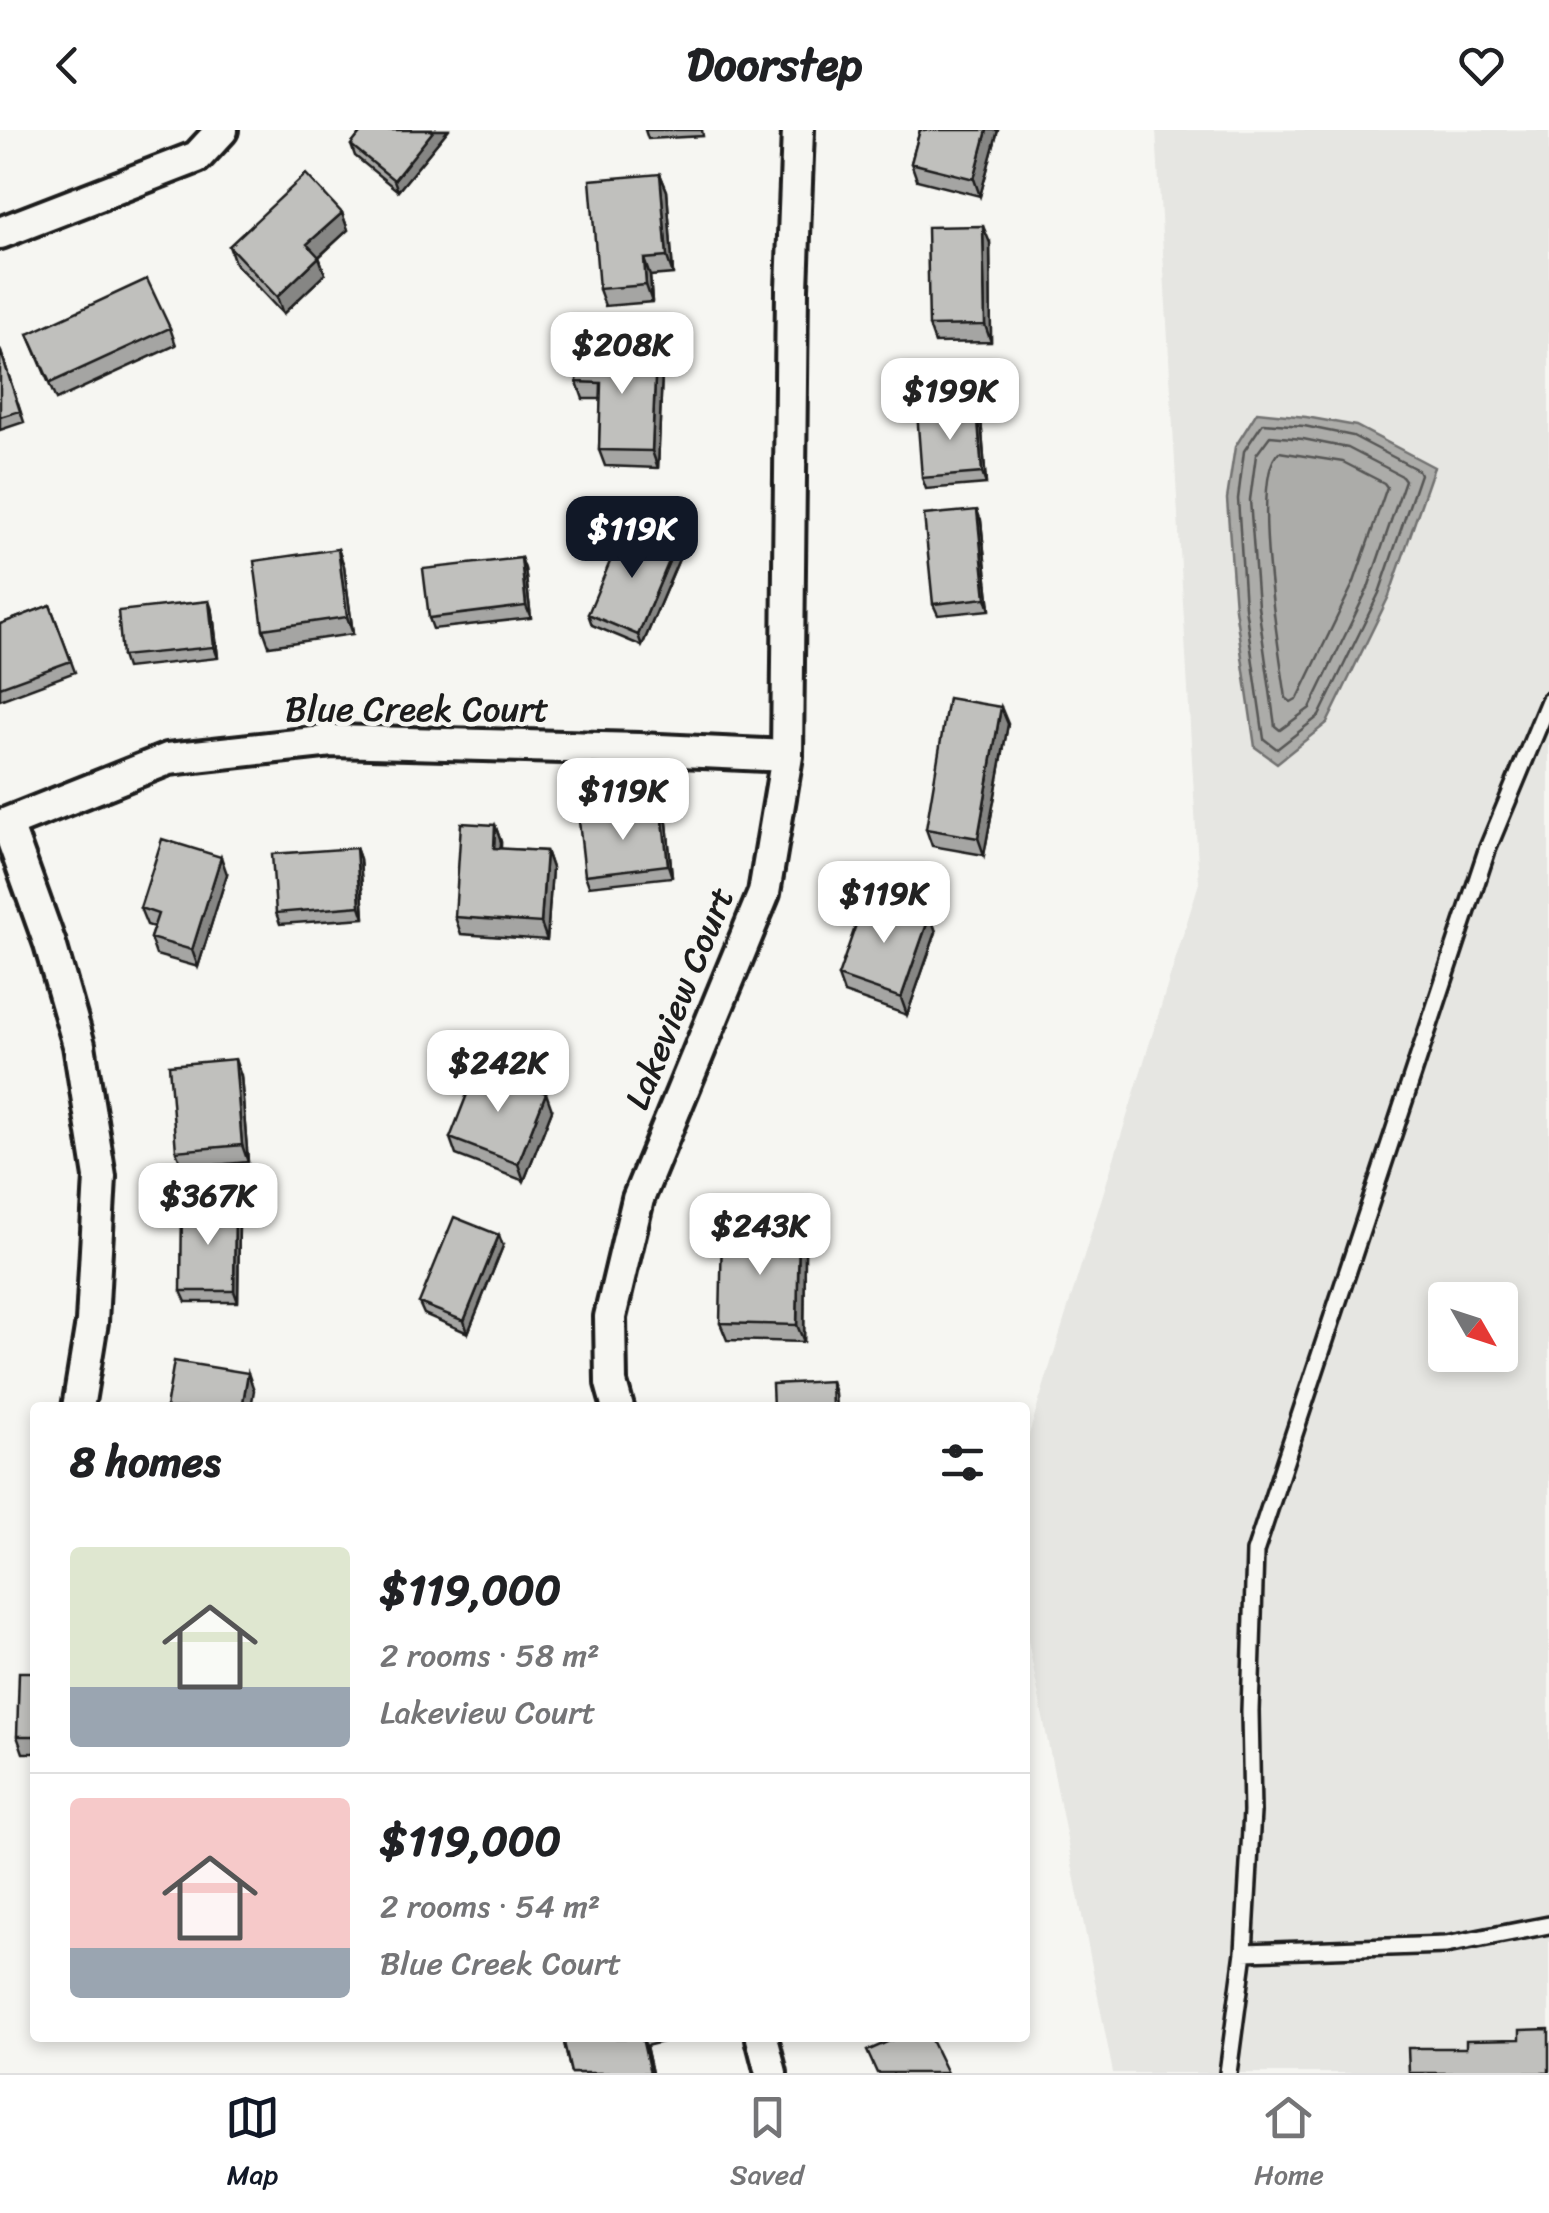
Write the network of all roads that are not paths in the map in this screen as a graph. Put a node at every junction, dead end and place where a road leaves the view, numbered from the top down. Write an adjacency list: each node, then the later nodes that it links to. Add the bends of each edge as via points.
1 (222, 130): 3 (street, via 197,157)
2 (798, 130): 5 (street, Lakeview Court)
3 (0, 233)
4 (1549, 701): 10 (lane, via 1488,850 1254,1552)
5 (787, 756): 6 (street, Blue Creek Court, via 332,740 168,759); 8 (street, Lakeview Court, via 764,892 638,1199 610,1316)
6 (3, 825): 7 (street, via 50,944 79,1045 100,1177 92,1322)
7 (79, 1402)
8 (616, 1402)
9 (1549, 1925): 10 (lane, via 1446,1945)
10 (1244, 1952): 13 (lane)
11 (763, 2042): 12 (street)
12 (771, 2073)
13 (1228, 2073)

